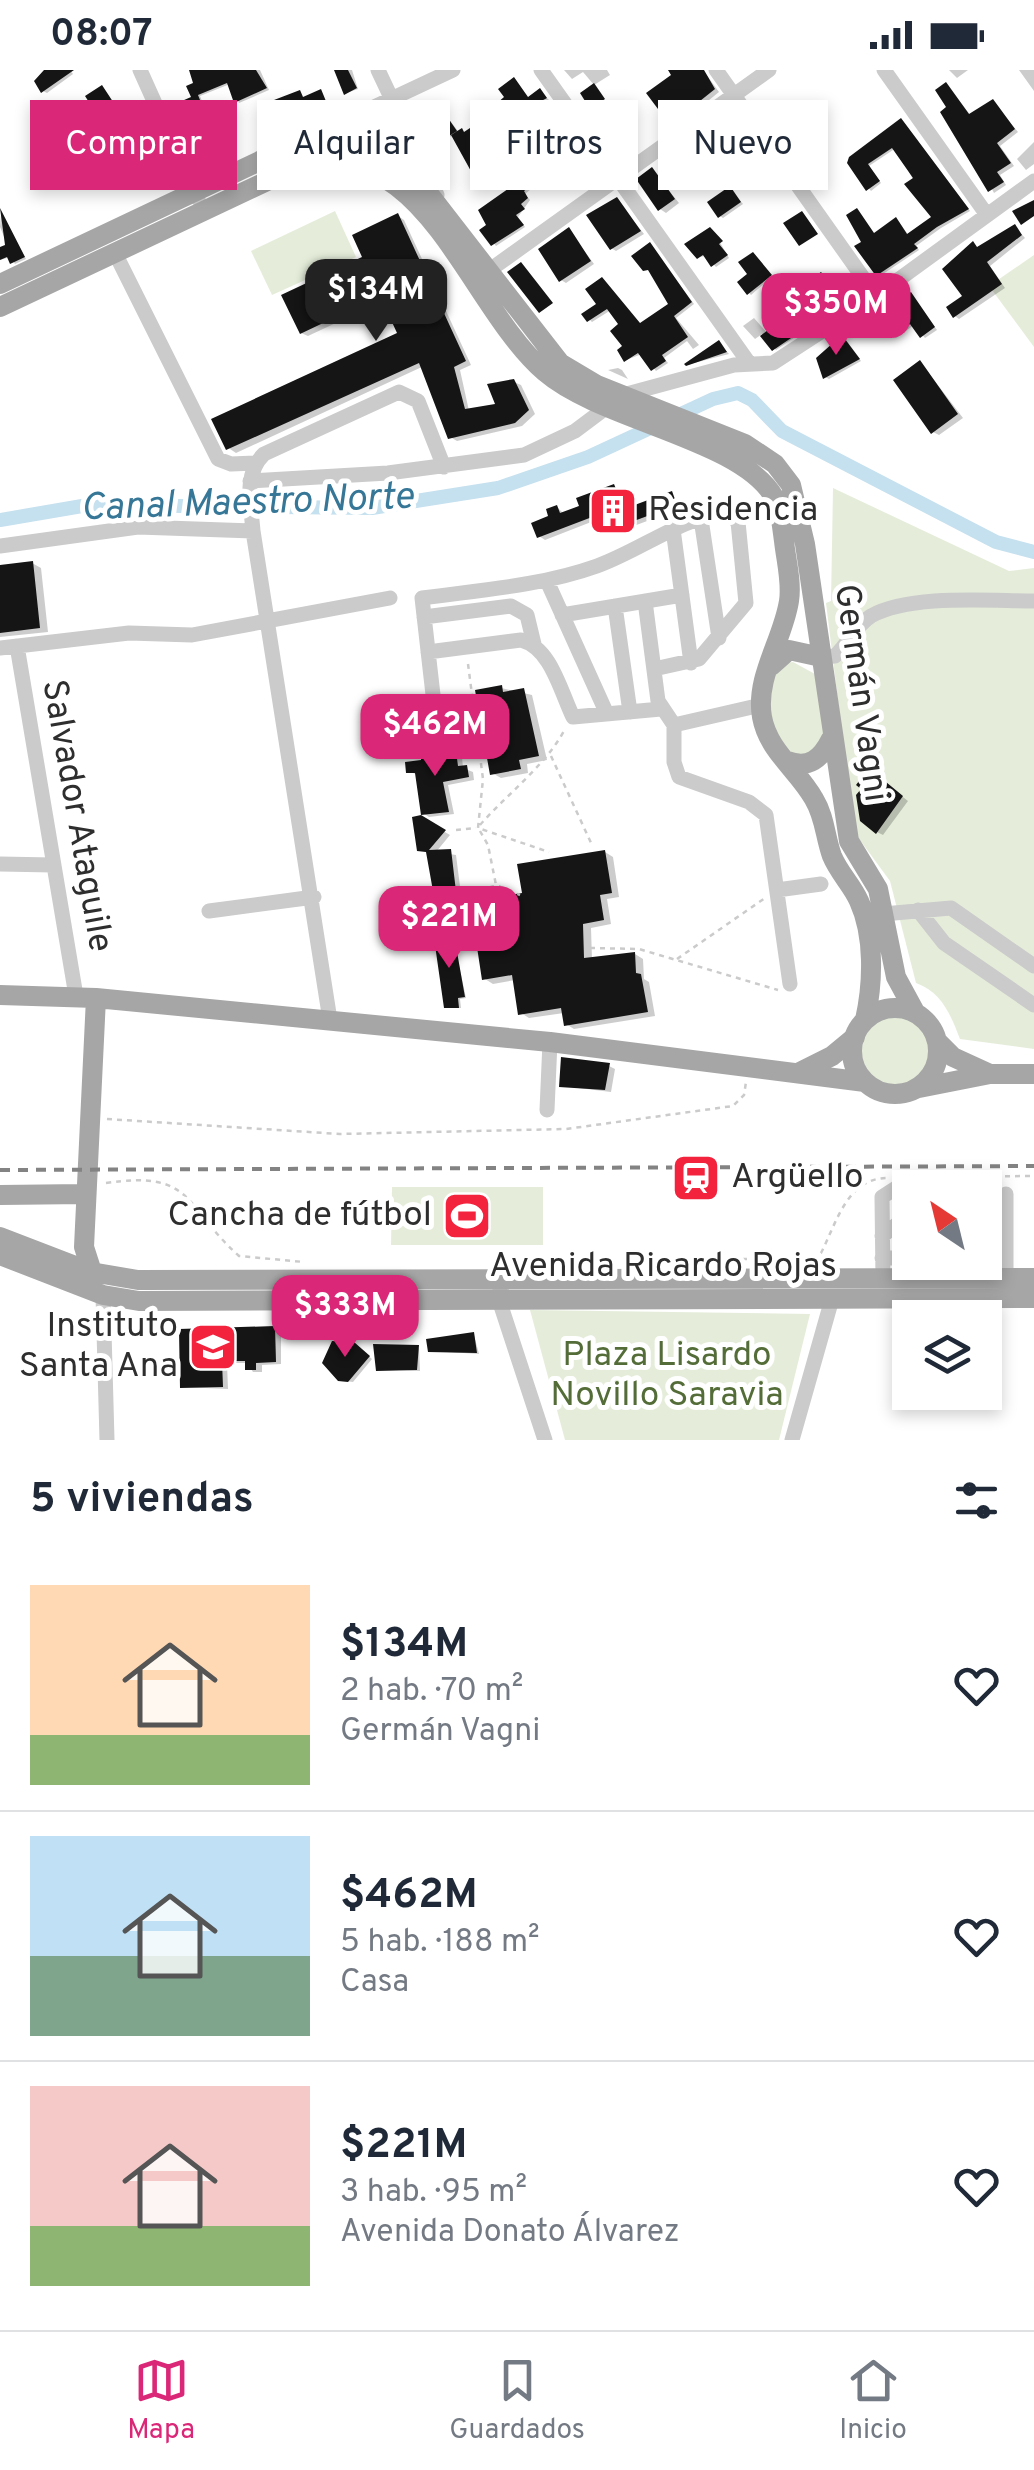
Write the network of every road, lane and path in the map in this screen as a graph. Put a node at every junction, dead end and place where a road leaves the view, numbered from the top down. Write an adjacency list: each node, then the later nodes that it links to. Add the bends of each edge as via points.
1 (159, 70): 8 (street)
2 (378, 70): 10 (street)
3 (452, 70): 10 (street)
4 (541, 70): 12 (street)
5 (716, 70): 9 (street)
6 (770, 70): 9 (street)
7 (884, 70): 22 (street)
8 (141, 74): 19 (street)
9 (734, 96): 14 (street); 26 (street)
10 (391, 98): 11 (street); 21 (street)
11 (387, 100)
12 (562, 100)
13 (257, 161): 19 (main road)
14 (638, 165)
15 (1034, 181): 22 (street)
16 (427, 190): 21 (main road)
17 (603, 190): 24 (street)
18 (624, 190): 28 (street)
19 (195, 191): 20 (street); 25 (main road)
20 (204, 212): 23 (main road); 24 (main road, via 298,167 348,162 397,182)
21 (446, 212): 24 (main road)
22 (987, 215): 26 (street)
23 (115, 253): 27 (main road); 31 (street, via 218,459)
24 (480, 276): 29 (main road, via 552,356)
25 (0, 284)
26 (876, 296): 28 (street, via 788,356)
27 (0, 306)
28 (749, 363): 29 (street)
29 (615, 401): 30 (main road); 32 (street, via 548,446)
30 (689, 432): 52 (main road, Germán Vagni, via 764,454 790,485); 55 (main road, Germán Vagni, via 752,472 777,503 790,599)
31 (255, 462): 32 (street, via 398,392 418,401); 33 (street)
32 (444, 467): 33 (street)
33 (250, 486): 35 (street)
34 (701, 518): 36 (street); 47 (street); 47 (street, via 726,512 738,522 748,590 741,612)
35 (253, 524): 37 (street, via 138,526); 46 (street)
36 (673, 529): 38 (street, via 600,565); 39 (street)
37 (0, 546)
38 (546, 580): 44 (street); 45 (street, via 422,598)
39 (682, 595): 41 (street); 53 (street)
40 (390, 598): 46 (street)
41 (645, 601): 43 (street); 54 (street)
42 (1034, 601): 52 (street, via 956,601 880,612 835,656)
43 (615, 606): 44 (street); 58 (street)
44 (562, 615): 59 (street)
45 (424, 617): 48 (street, via 511,606 527,616); 51 (street)
46 (268, 624): 49 (street, via 192,636 129,633); 76 (street)
47 (719, 638): 53 (street)
48 (534, 644): 50 (street); 60 (street)
49 (8, 647): 71 (street, Salvador Ataguile)
50 (466, 647): 51 (street); 66 (path, via 483,779)
51 (428, 652): 62 (street)
52 (821, 657): 55 (main road, via 789,650); 63 (main road, Germán Vagni)
53 (692, 663): 54 (street)
54 (654, 669): 57 (street)
55 (767, 672): 56 (main road, Germán Vagni)
56 (761, 705): 61 (street); 65 (main road, Germán Vagni, via 766,734)
57 (661, 709): 58 (street); 61 (street)
58 (630, 712): 59 (street)
59 (607, 714): 60 (street)
60 (573, 717): 64 (path)
61 (674, 725): 74 (street, via 679,778 749,802 766,815)
62 (437, 730)
63 (831, 739): 65 (main road, via 816,760); 80 (main road, Germán Vagni, via 852,852 878,888)
64 (550, 755): 66 (path); 68 (path)
65 (786, 761): 90 (main road, Germán Vagni, via 814,799 834,861 862,908 872,975)
66 (478, 828): 67 (path); 69 (path); 73 (path)
67 (456, 830)
68 (592, 845)
69 (549, 852)
70 (0, 864): 71 (street)
71 (53, 865): 86 (street, Salvador Ataguile)
72 (821, 884): 74 (street)
73 (496, 886): 75 (path); 79 (path, via 476,891)
74 (777, 890): 82 (path); 84 (street)
75 (520, 895)
76 (314, 896): 78 (street); 89 (street)
77 (918, 910): 80 (street); 83 (street, via 964,914); 87 (street, via 944,943)
78 (209, 911)
79 (463, 914)
80 (883, 914): 88 (main road, Germán Vagni, via 896,978)
81 (590, 948): 82 (path, via 639,949)
82 (676, 960): 84 (path, via 783,991)
83 (1034, 966)
84 (790, 984)
85 (0, 994): 86 (main road)
86 (86, 997): 89 (main road); 100 (main road)
87 (1034, 1005)
88 (915, 1012): 90 (main road, via 888,1008); 92 (main road)
89 (330, 1020): 91 (main road)
90 (860, 1029): 94 (main road, via 832,1056); 97 (main road, via 854,1064)
91 (550, 1042): 93 (main road); 99 (street)
92 (938, 1042): 95 (main road); 98 (main road, via 934,1070)
93 (748, 1066): 94 (main road); 100 (path, via 744,1095 732,1106 566,1129 340,1134)
94 (798, 1072): 97 (main road)
95 (990, 1074): 96 (main road); 98 (main road)
96 (1034, 1074)
97 (866, 1082): 98 (main road, via 886,1093)
98 (917, 1088)
99 (547, 1110)
100 (90, 1118): 102 (main road)
101 (1034, 1176): 108 (path, via 876,1178 849,1198 814,1257)
102 (85, 1190): 104 (main road); 109 (path, via 166,1181 238,1256); 115 (main road, via 84,1247)
103 (1006, 1194): 112 (street)
104 (0, 1195)
105 (0, 1236): 115 (main road, Avenida Ricardo Rojas)
106 (882, 1236): 106 (street, via 900,1222 896,1188 882,1197); 113 (street)
107 (0, 1255): 119 (main road, Avenida Ricardo Rojas)
108 (661, 1261)
109 (315, 1262)
110 (1002, 1266): 112 (street)
111 (1002, 1268): 112 (main road, Avenida Ricardo Rojas)
112 (1006, 1268): 116 (main road, Avenida Ricardo Rojas)
113 (883, 1269): 114 (main road, Avenida Ricardo Rojas); 118 (main road, Avenida Ricardo Rojas)
114 (892, 1269)
115 (91, 1272): 118 (main road, Avenida Ricardo Rojas, via 138,1280); 119 (main road)
116 (1034, 1278)
117 (893, 1280): 121 (main road, via 885,1287 845,1288)
118 (500, 1290): 119 (main road, Avenida Ricardo Rojas, via 159,1302); 121 (main road, Avenida Ricardo Rojas); 123 (street)
119 (103, 1295): 122 (street)
120 (1034, 1298): 121 (main road, Avenida Ricardo Rojas)
121 (832, 1299): 124 (street)
122 (107, 1440)
123 (546, 1440)
124 (792, 1440)

